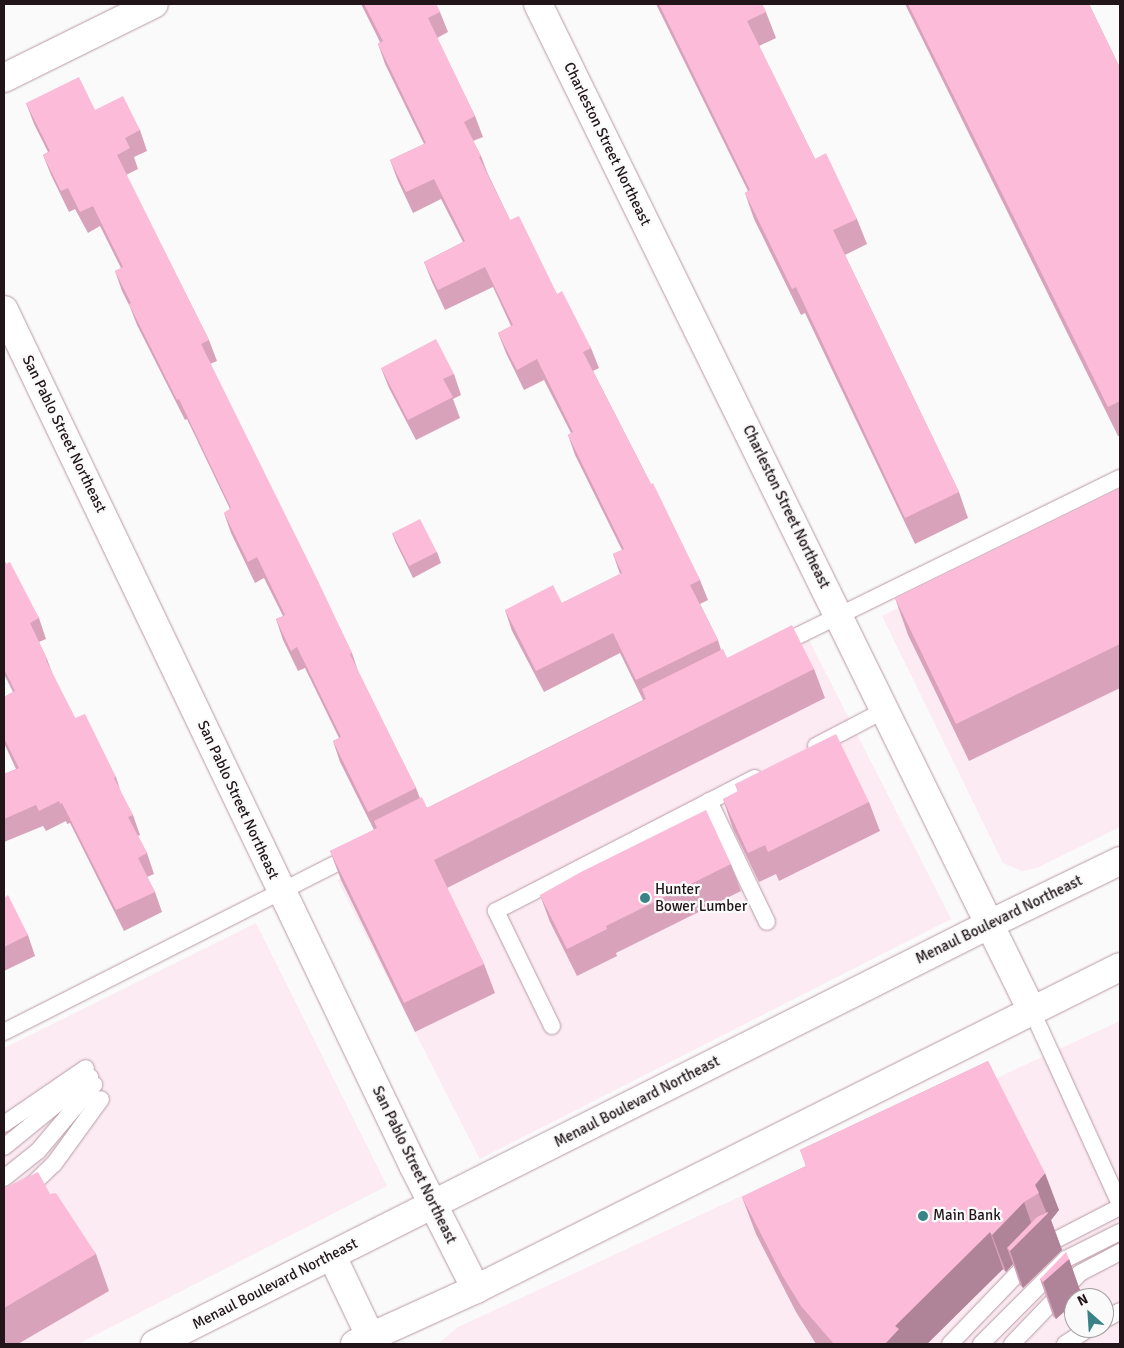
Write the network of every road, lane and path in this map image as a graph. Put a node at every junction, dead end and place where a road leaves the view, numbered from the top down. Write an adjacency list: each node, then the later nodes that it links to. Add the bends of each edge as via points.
1 (154, 4): 3 (street)
2 (538, 4): 6 (street, Charleston Street Northeast)
3 (4, 78)
4 (4, 310): 14 (street, San Pablo Street Northeast)
5 (1120, 478): 6 (lane)
6 (839, 616): 7 (lane); 8 (street, Charleston Street Northeast)
7 (768, 650)
8 (885, 710): 9 (lane); 16 (street, Charleston Street Northeast)
9 (801, 754)
10 (768, 771): 11 (lane)
11 (709, 801): 15 (lane); 19 (lane, via 496,911)
12 (370, 846): 14 (lane)
13 (1120, 861): 16 (street, Menaul Boulevard Northeast)
14 (281, 890): 20 (lane); 26 (street, San Pablo Street Northeast)
15 (767, 922)
16 (990, 924): 18 (street, Charleston Street Northeast); 26 (street, Menaul Boulevard Northeast)
17 (1120, 967): 18 (street)
18 (1032, 1011): 27 (lane); 31 (street)
19 (552, 1026)
20 (4, 1032)
21 (93, 1082): 22 (lane); 23 (lane); 24 (lane, via 38,1151); 25 (lane, via 54,1164)
22 (4, 1124)
23 (4, 1147)
24 (4, 1178)
25 (4, 1204)
26 (432, 1205): 30 (street, Menaul Boulevard Northeast); 31 (street, San Pablo Street Northeast)
27 (1120, 1206): 34 (lane, via 1044,1246)
28 (1120, 1232): 35 (lane, via 1066,1259)
29 (1120, 1252): 36 (lane, via 1080,1273)
30 (332, 1256): 32 (street); 33 (street, Menaul Boulevard Northeast)
31 (476, 1288): 32 (street)
32 (367, 1342)
33 (154, 1344)
34 (950, 1344)
35 (981, 1344)
36 (1012, 1344)

